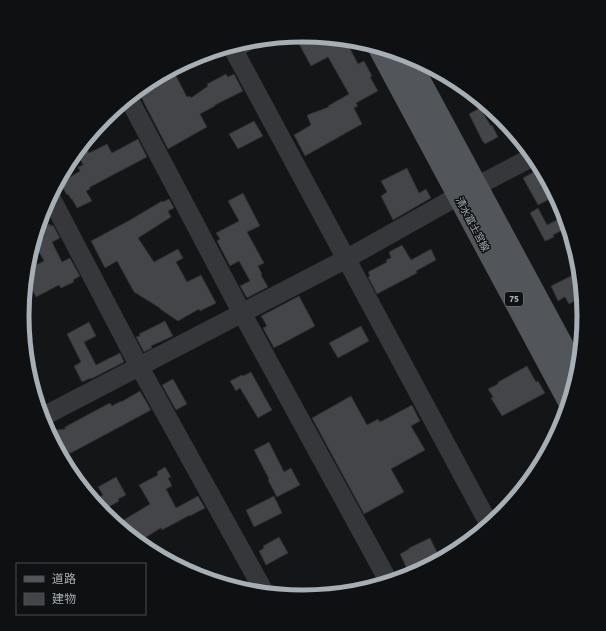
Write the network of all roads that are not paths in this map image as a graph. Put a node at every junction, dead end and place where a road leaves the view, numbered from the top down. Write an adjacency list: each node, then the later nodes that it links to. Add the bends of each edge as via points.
1 (234, 51): 8 (street)
2 (383, 54): 6 (main road, 清水富士宮線 / 75)
3 (410, 63): 6 (main road, 清水富士宮線 / 75)
4 (131, 102): 9 (street)
5 (528, 159): 6 (street)
6 (468, 191): 8 (street); 10 (main road, 清水富士宮線 / 75); 12 (main road, 清水富士宮線 / 75)
7 (53, 203): 11 (street)
8 (346, 259): 9 (street); 14 (street)
9 (242, 313): 11 (street); 15 (street)
10 (573, 365)
11 (140, 366): 13 (street); 16 (street)
12 (565, 394)
13 (48, 414)
14 (487, 519)
15 (386, 576)
16 (261, 586)

